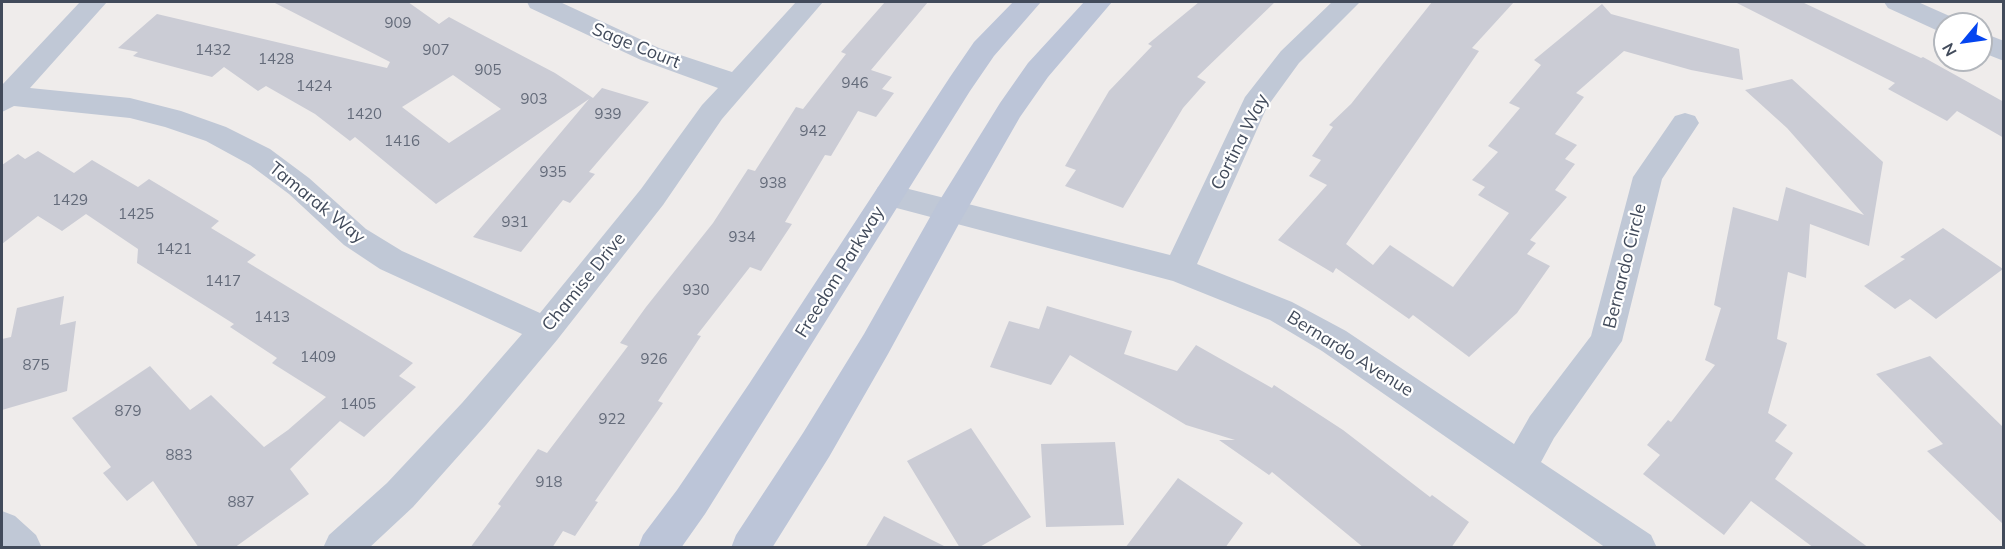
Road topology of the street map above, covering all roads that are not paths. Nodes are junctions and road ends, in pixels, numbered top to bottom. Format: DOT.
graph roads {
  1 [pos="94,2"];
  2 [pos="539,2"];
  3 [pos="810,2"];
  4 [pos="1028,2"];
  5 [pos="1099,2"];
  6 [pos="1347,2"];
  7 [pos="1897,2"];
  8 [pos="1933,18"];
  9 [pos="736,84"];
  10 [pos="5,99"];
  11 [pos="1684,123"];
  12 [pos="889,195"];
  13 [pos="949,212"];
  14 [pos="1179,270"];
  15 [pos="545,330"];
  16 [pos="1520,466"];
  17 [pos="2,528"];
  18 [pos="23,548"];
  19 [pos="342,548"];
  20 [pos="657,548"];
  21 [pos="750,548"];
  22 [pos="1638,548"];
  1 -- 10 [label="street"];
  2 -- 9 [label="street, Sage Court"];
  3 -- 9 [label="street, Chamise Drive"];
  4 -- 12 [label="main road, Freedom Parkway"];
  5 -- 13 [label="main road"];
  6 -- 14 [label="street, Cortina Way"];
  7 -- 8 [label="street"];
  9 -- 15 [label="street, Chamise Drive"];
  10 -- 15 [label="street, Tamarak Way"];
  11 -- 16 [label="street, Bernardo Circle"];
  12 -- 13 [label="street, Bernardo Avenue"];
  12 -- 20 [label="main road, Freedom Parkway"];
  13 -- 14 [label="street, Bernardo Avenue"];
  13 -- 21 [label="main road"];
  14 -- 16 [label="street, Bernardo Avenue"];
  15 -- 19 [label="street, Chamise Drive"];
  16 -- 22 [label="street, Bernardo Avenue"];
  17 -- 18 [label="street"];
}
